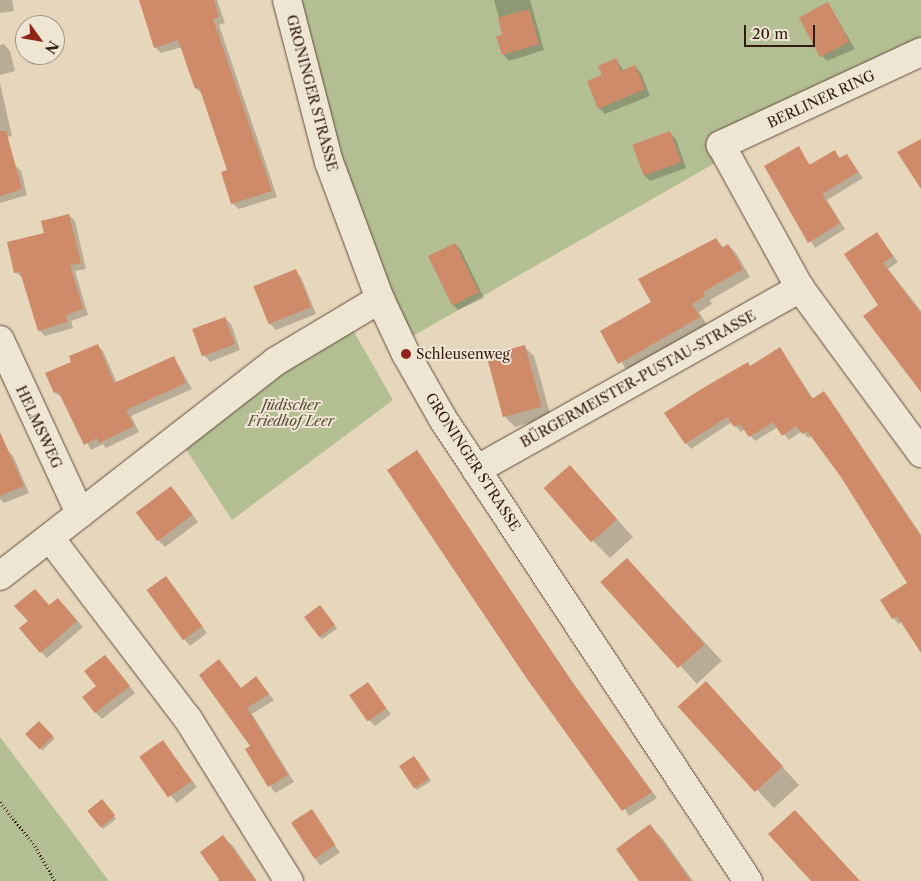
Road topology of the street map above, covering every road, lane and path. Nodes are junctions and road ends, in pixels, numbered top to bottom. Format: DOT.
graph roads {
  1 [pos="287,0"];
  2 [pos="921,52"];
  3 [pos="800,288"];
  4 [pos="380,299"];
  5 [pos="0,340"];
  6 [pos="921,452"];
  7 [pos="476,470"];
  8 [pos="80,513"];
  9 [pos="50,538"];
  10 [pos="0,576"];
  11 [pos="0,802"];
  12 [pos="55,881"];
  13 [pos="289,881"];
  14 [pos="748,881"];
  1 -- 4 [label="street, GRONINGER STRASSE"];
  2 -- 3 [label="street, BERLINER RING"];
  3 -- 6 [label="street"];
  3 -- 7 [label="street, BÜRGERMEISTER-PUSTAU-STRASSE"];
  4 -- 7 [label="street, GRONINGER STRASSE"];
  4 -- 8 [label="street"];
  5 -- 8 [label="street, HELMSWEG"];
  7 -- 14 [label="street, GRONINGER STRASSE"];
  8 -- 9 [label="street"];
  9 -- 10 [label="street"];
  9 -- 13 [label="street"];
  11 -- 12 [label="path"];
}
